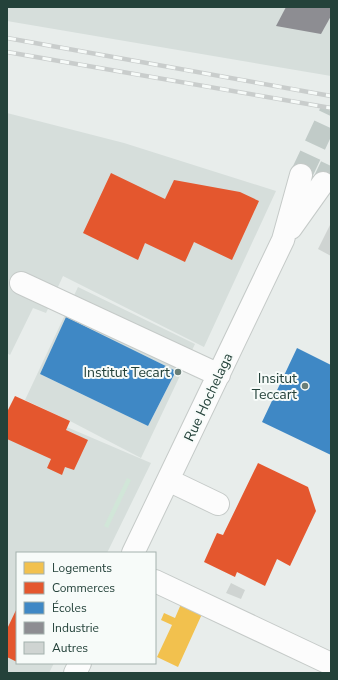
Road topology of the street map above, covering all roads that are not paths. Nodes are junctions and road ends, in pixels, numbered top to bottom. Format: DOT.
graph roads {
  1 [pos="301,175"];
  2 [pos="323,183"];
  3 [pos="283,240"];
  4 [pos="22,283"];
  5 [pos="219,375"];
  6 [pos="168,480"];
  7 [pos="218,504"];
  8 [pos="133,552"];
  9 [pos="156,581"];
  10 [pos="80,664"];
  11 [pos="331,664"];
  12 [pos="75,673"];
  1 -- 3 [label="street, Rue Hochelaga"];
  2 -- 3 [label="street, Rue Hochelaga"];
  3 -- 5 [label="street, Rue Hochelaga"];
  4 -- 5 [label="street"];
  5 -- 6 [label="street, Rue Hochelaga"];
  6 -- 7 [label="street"];
  6 -- 8 [label="street, Rue Hochelaga"];
  9 -- 11 [label="street"];
  10 -- 12 [label="street"];
}
